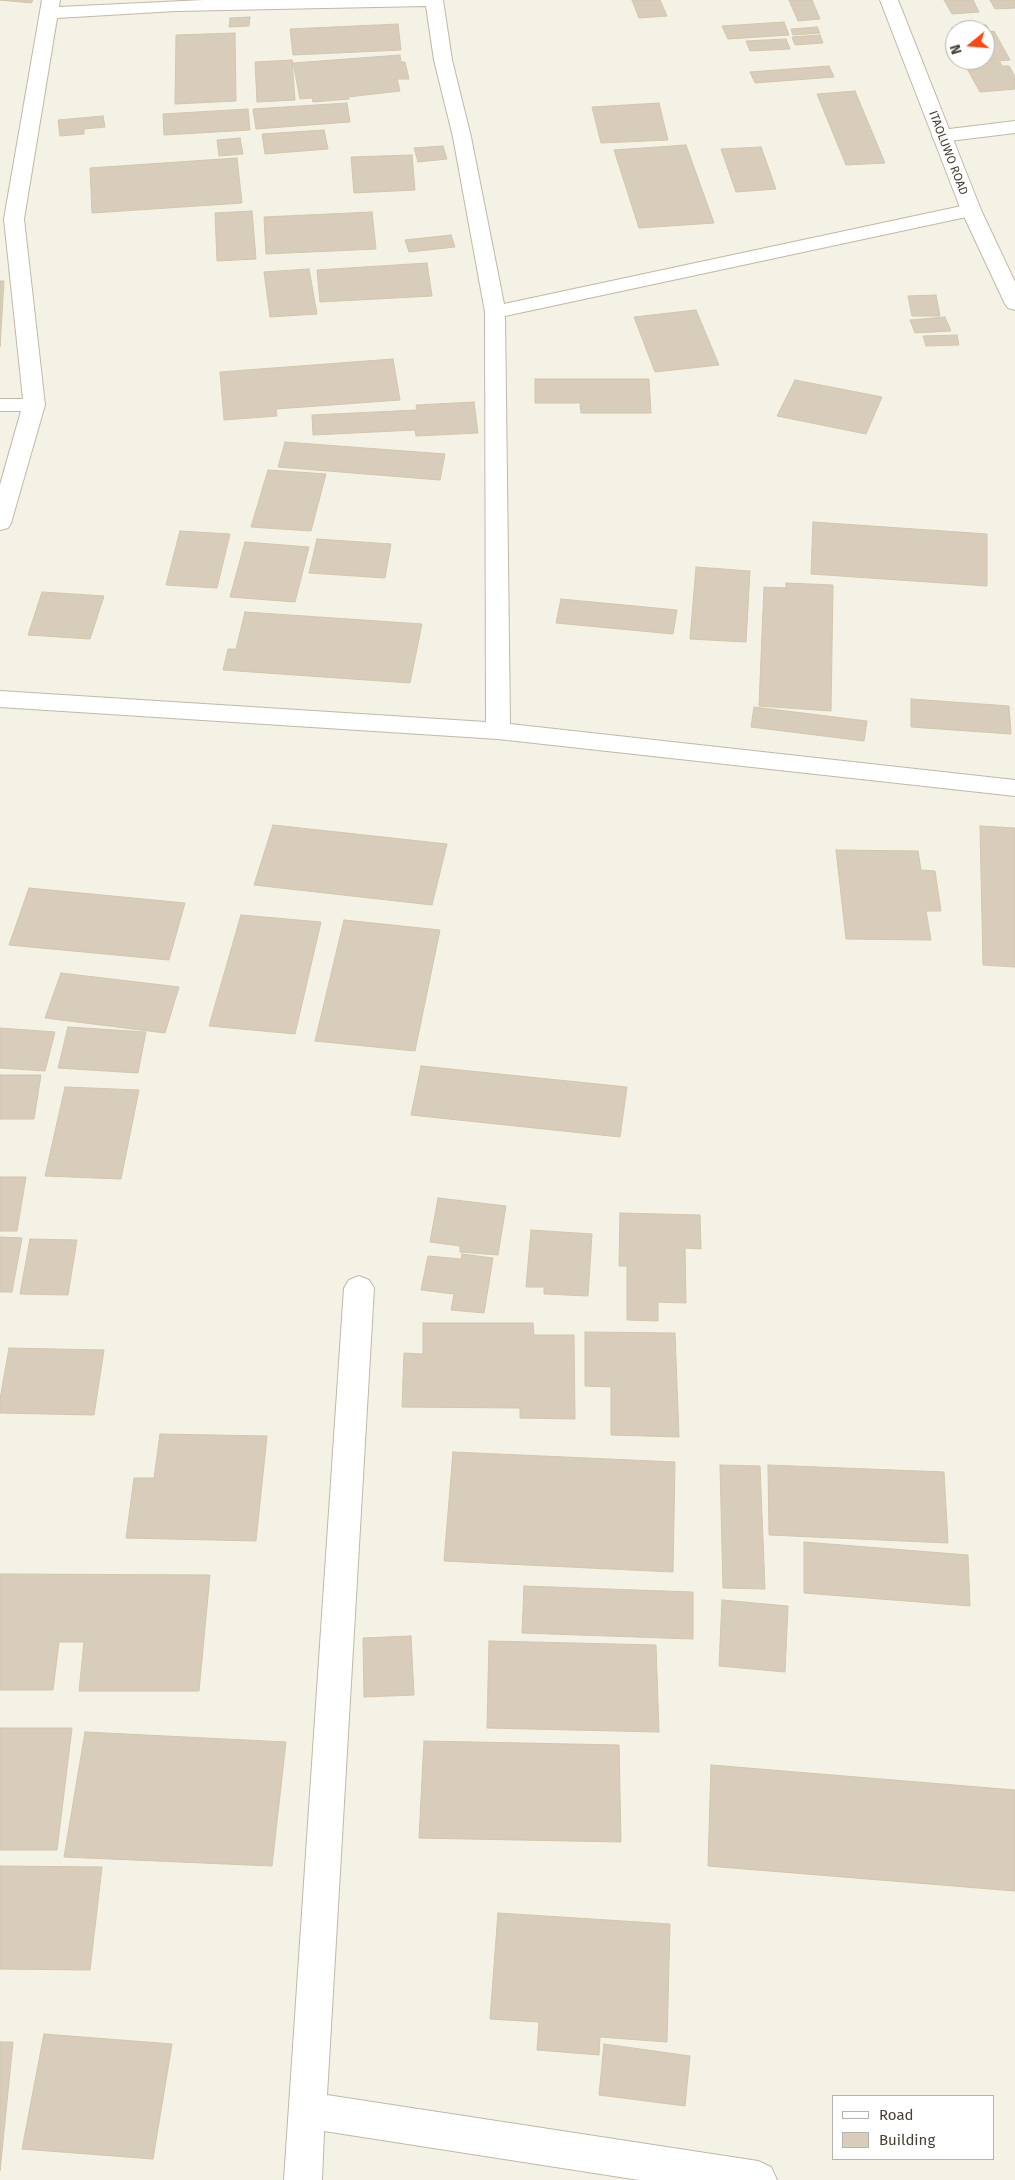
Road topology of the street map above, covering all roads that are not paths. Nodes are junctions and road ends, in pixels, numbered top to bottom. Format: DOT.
graph roads {
  1 [pos="434,0"];
  2 [pos="889,0"];
  3 [pos="51,6"];
  4 [pos="1015,127"];
  5 [pos="941,136"];
  6 [pos="971,210"];
  7 [pos="1015,304"];
  8 [pos="495,312"];
  9 [pos="0,405"];
  10 [pos="34,405"];
  11 [pos="0,523"];
  12 [pos="0,699"];
  13 [pos="498,731"];
  14 [pos="1015,788"];
  15 [pos="359,1288"];
  16 [pos="308,2110"];
  17 [pos="303,2180"];
  18 [pos="758,2180"];
  1 -- 3 [label="street"];
  1 -- 8 [label="street"];
  2 -- 5 [label="street, ITAOLUWO ROAD"];
  3 -- 10 [label="street"];
  4 -- 5 [label="street"];
  5 -- 6 [label="street, ITAOLUWO ROAD"];
  6 -- 7 [label="street, ITAOLUWO ROAD"];
  6 -- 8 [label="street"];
  8 -- 13 [label="street"];
  9 -- 10 [label="street"];
  10 -- 11 [label="street"];
  12 -- 13 [label="street"];
  13 -- 14 [label="street"];
  15 -- 16 [label="street"];
  16 -- 17 [label="street"];
  16 -- 18 [label="street"];
}
